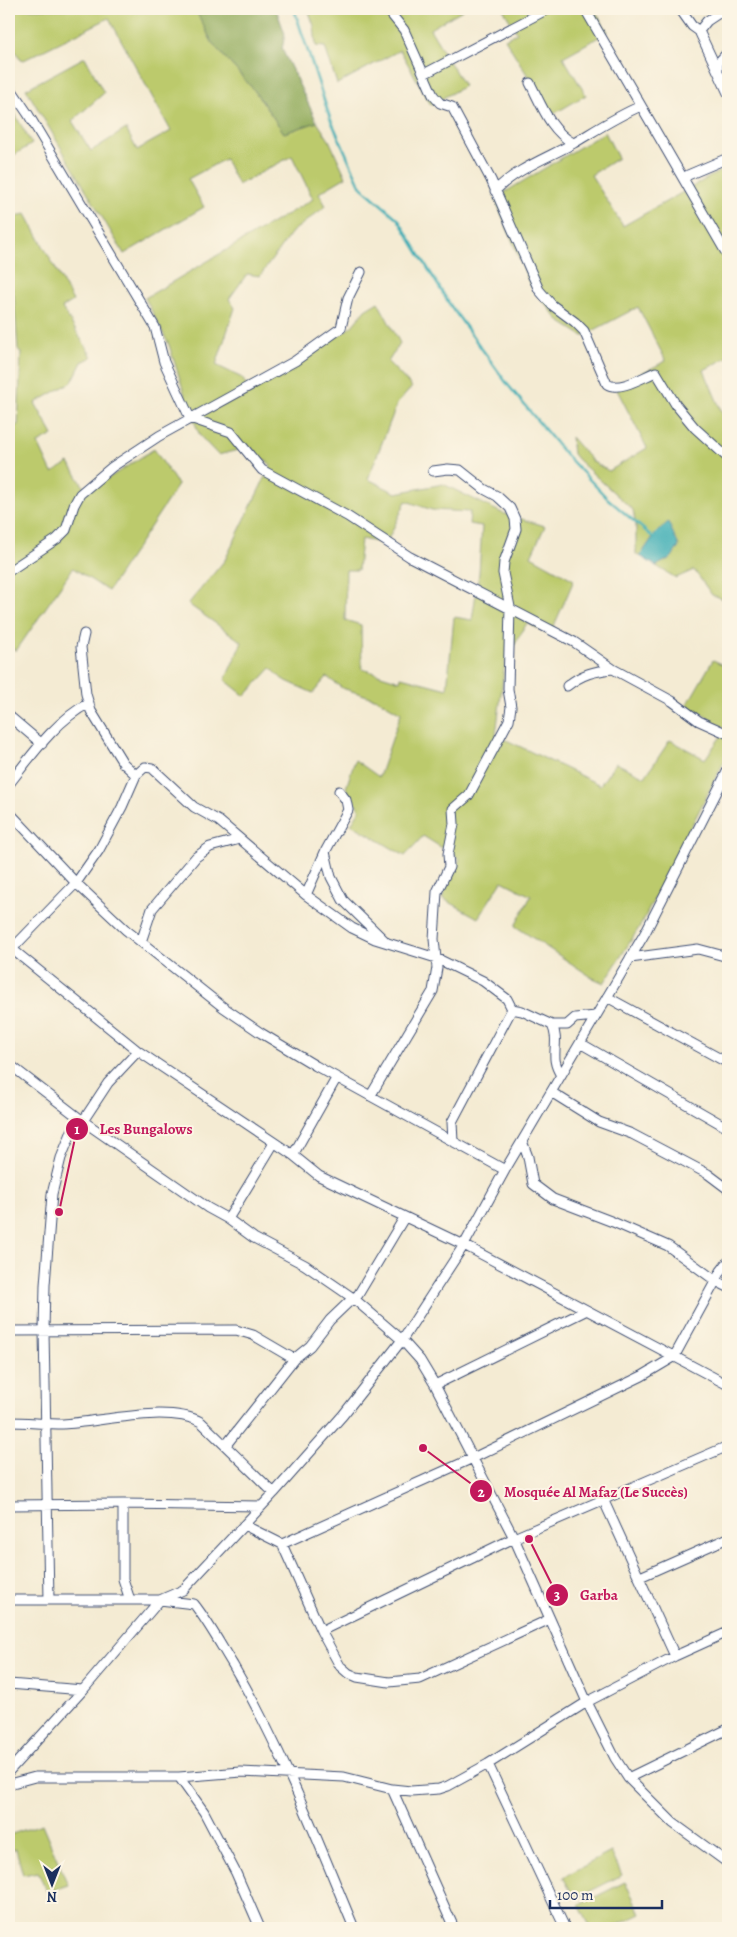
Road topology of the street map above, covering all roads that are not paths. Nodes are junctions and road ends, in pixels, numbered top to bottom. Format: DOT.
graph roads {
  1 [pos="387,9"];
  2 [pos="548,9"];
  3 [pos="585,9"];
  4 [pos="680,9"];
  5 [pos="725,9"];
  6 [pos="699,31"];
  7 [pos="728,52"];
  8 [pos="424,74"];
  9 [pos="718,74"];
  10 [pos="530,83"];
  11 [pos="9,86"];
  12 [pos="728,93"];
  13 [pos="641,106"];
  14 [pos="574,143"];
  15 [pos="728,158"];
  16 [pos="684,179"];
  17 [pos="495,191"];
  18 [pos="728,256"];
  19 [pos="361,272"];
  20 [pos="190,418"];
  21 [pos="728,458"];
  22 [pos="433,470"];
  23 [pos="9,571"];
  24 [pos="510,607"];
  25 [pos="84,634"];
  26 [pos="613,669"];
  27 [pos="567,686"];
  28 [pos="89,704"];
  29 [pos="9,716"];
  30 [pos="728,734"];
  31 [pos="42,744"];
  32 [pos="728,770"];
  33 [pos="136,775"];
  34 [pos="9,784"];
  35 [pos="339,791"];
  36 [pos="9,812"];
  37 [pos="240,839"];
  38 [pos="325,852"];
  39 [pos="76,883"];
  40 [pos="306,896"];
  41 [pos="9,938"];
  42 [pos="142,942"];
  43 [pos="387,943"];
  44 [pos="10,951"];
  45 [pos="728,957"];
  46 [pos="436,958"];
  47 [pos="630,958"];
  48 [pos="607,997"];
  49 [pos="512,1008"];
  50 [pos="596,1016"];
  51 [pos="552,1025"];
  52 [pos="580,1043"];
  53 [pos="138,1051"];
  54 [pos="728,1063"];
  55 [pos="9,1064"];
  56 [pos="561,1075"];
  57 [pos="337,1077"];
  58 [pos="551,1092"];
  59 [pos="371,1095"];
  60 [pos="83,1121"];
  61 [pos="728,1128"];
  62 [pos="522,1141"];
  63 [pos="274,1142"];
  64 [pos="454,1142"];
  65 [pos="293,1156"];
  66 [pos="505,1170"];
  67 [pos="728,1189"];
  68 [pos="404,1218"];
  69 [pos="228,1219"];
  70 [pos="464,1245"];
  71 [pos="728,1262"];
  72 [pos="716,1280"];
  73 [pos="728,1287"];
  74 [pos="353,1298"];
  75 [pos="585,1311"];
  76 [pos="9,1331"];
  77 [pos="44,1331"];
  78 [pos="402,1340"];
  79 [pos="674,1357"];
  80 [pos="294,1359"];
  81 [pos="435,1385"];
  82 [pos="728,1385"];
  83 [pos="9,1422"];
  84 [pos="46,1423"];
  85 [pos="226,1445"];
  86 [pos="728,1446"];
  87 [pos="474,1458"];
  88 [pos="274,1494"];
  89 [pos="603,1499"];
  90 [pos="48,1504"];
  91 [pos="123,1504"];
  92 [pos="9,1505"];
  93 [pos="261,1506"];
  94 [pos="244,1525"];
  95 [pos="514,1538"];
  96 [pos="728,1538"];
  97 [pos="282,1544"];
  98 [pos="640,1578"];
  99 [pos="9,1600"];
  100 [pos="49,1600"];
  101 [pos="130,1600"];
  102 [pos="160,1600"];
  103 [pos="550,1620"];
  104 [pos="321,1631"];
  105 [pos="728,1632"];
  106 [pos="675,1656"];
  107 [pos="9,1684"];
  108 [pos="83,1690"];
  109 [pos="587,1702"];
  110 [pos="728,1729"];
  111 [pos="488,1764"];
  112 [pos="9,1771"];
  113 [pos="290,1774"];
  114 [pos="179,1776"];
  115 [pos="628,1778"];
  116 [pos="9,1784"];
  117 [pos="392,1789"];
  118 [pos="726,1858"];
  119 [pos="260,1928"];
  120 [pos="354,1928"];
  121 [pos="454,1928"];
  122 [pos="565,1928"];
  1 -- 8 [label="street"];
  2 -- 8 [label="street"];
  3 -- 13 [label="street"];
  4 -- 6 [label="street"];
  5 -- 6 [label="street"];
  6 -- 9 [label="street"];
  7 -- 9 [label="street"];
  8 -- 17 [label="street"];
  9 -- 12 [label="street"];
  10 -- 14 [label="street"];
  11 -- 20 [label="street"];
  13 -- 14 [label="street"];
  13 -- 16 [label="street"];
  14 -- 17 [label="street"];
  15 -- 16 [label="street"];
  16 -- 18 [label="street"];
  17 -- 21 [label="street"];
  19 -- 20 [label="street"];
  20 -- 23 [label="street"];
  20 -- 24 [label="street"];
  22 -- 24 [label="street"];
  24 -- 26 [label="street"];
  24 -- 46 [label="street"];
  25 -- 28 [label="street"];
  26 -- 27 [label="street"];
  26 -- 30 [label="street"];
  28 -- 31 [label="street"];
  28 -- 33 [label="street"];
  29 -- 31 [label="street"];
  31 -- 34 [label="street"];
  32 -- 47 [label="street"];
  33 -- 37 [label="street"];
  33 -- 39 [label="street"];
  35 -- 38 [label="street"];
  36 -- 39 [label="street"];
  37 -- 40 [label="street"];
  37 -- 42 [label="street"];
  38 -- 40 [label="street"];
  38 -- 43 [label="street"];
  39 -- 42 [label="street"];
  39 -- 44 [label="street"];
  40 -- 43 [label="street"];
  41 -- 44 [label="street"];
  42 -- 57 [label="street"];
  43 -- 46 [label="street"];
  44 -- 53 [label="street"];
  45 -- 47 [label="street"];
  46 -- 49 [label="street"];
  46 -- 59 [label="street"];
  47 -- 48 [label="street"];
  48 -- 50 [label="street"];
  48 -- 54 [label="street"];
  49 -- 51 [label="street"];
  49 -- 64 [label="street"];
  50 -- 51 [label="street"];
  50 -- 52 [label="street"];
  51 -- 56 [label="street"];
  52 -- 56 [label="street"];
  52 -- 61 [label="street"];
  53 -- 60 [label="street"];
  53 -- 63 [label="street"];
  55 -- 60 [label="street"];
  56 -- 58 [label="street"];
  57 -- 59 [label="street"];
  57 -- 65 [label="street"];
  58 -- 62 [label="street"];
  58 -- 67 [label="street"];
  59 -- 64 [label="street"];
  60 -- 69 [label="street"];
  60 -- 77 [label="street"];
  62 -- 66 [label="street"];
  62 -- 72 [label="street"];
  63 -- 65 [label="street"];
  63 -- 69 [label="street"];
  64 -- 66 [label="street"];
  65 -- 68 [label="street"];
  66 -- 70 [label="street"];
  68 -- 70 [label="street"];
  68 -- 74 [label="street"];
  69 -- 74 [label="street"];
  70 -- 75 [label="street"];
  70 -- 78 [label="street"];
  71 -- 72 [label="street"];
  72 -- 73 [label="street"];
  72 -- 79 [label="street"];
  74 -- 78 [label="street"];
  74 -- 80 [label="street"];
  75 -- 79 [label="street"];
  75 -- 81 [label="street"];
  76 -- 77 [label="street"];
  77 -- 80 [label="street"];
  77 -- 84 [label="street"];
  78 -- 81 [label="street"];
  78 -- 88 [label="street"];
  79 -- 82 [label="street"];
  79 -- 87 [label="street"];
  80 -- 85 [label="street"];
  81 -- 87 [label="street"];
  83 -- 84 [label="street"];
  84 -- 85 [label="street"];
  84 -- 90 [label="street"];
  85 -- 88 [label="street"];
  86 -- 89 [label="street"];
  87 -- 95 [label="street"];
  87 -- 97 [label="street"];
  88 -- 93 [label="street"];
  89 -- 95 [label="street"];
  89 -- 98 [label="street"];
  90 -- 91 [label="street"];
  90 -- 92 [label="street"];
  90 -- 100 [label="street"];
  91 -- 93 [label="street"];
  91 -- 101 [label="street"];
  93 -- 94 [label="street"];
  94 -- 97 [label="street"];
  94 -- 102 [label="street"];
  95 -- 103 [label="street"];
  95 -- 104 [label="street"];
  96 -- 98 [label="street"];
  97 -- 104 [label="street"];
  98 -- 106 [label="street"];
  99 -- 100 [label="street"];
  100 -- 101 [label="street"];
  101 -- 102 [label="street"];
  102 -- 108 [label="street"];
  102 -- 113 [label="street"];
  103 -- 104 [label="street"];
  103 -- 109 [label="street"];
  105 -- 106 [label="street"];
  106 -- 109 [label="street"];
  107 -- 108 [label="street"];
  108 -- 112 [label="street"];
  109 -- 111 [label="street"];
  109 -- 115 [label="street"];
  110 -- 115 [label="street"];
  111 -- 117 [label="street"];
  111 -- 122 [label="street"];
  113 -- 114 [label="street"];
  113 -- 117 [label="street"];
  113 -- 120 [label="street"];
  114 -- 116 [label="street"];
  114 -- 119 [label="street"];
  115 -- 118 [label="street"];
  117 -- 121 [label="street"];
}
